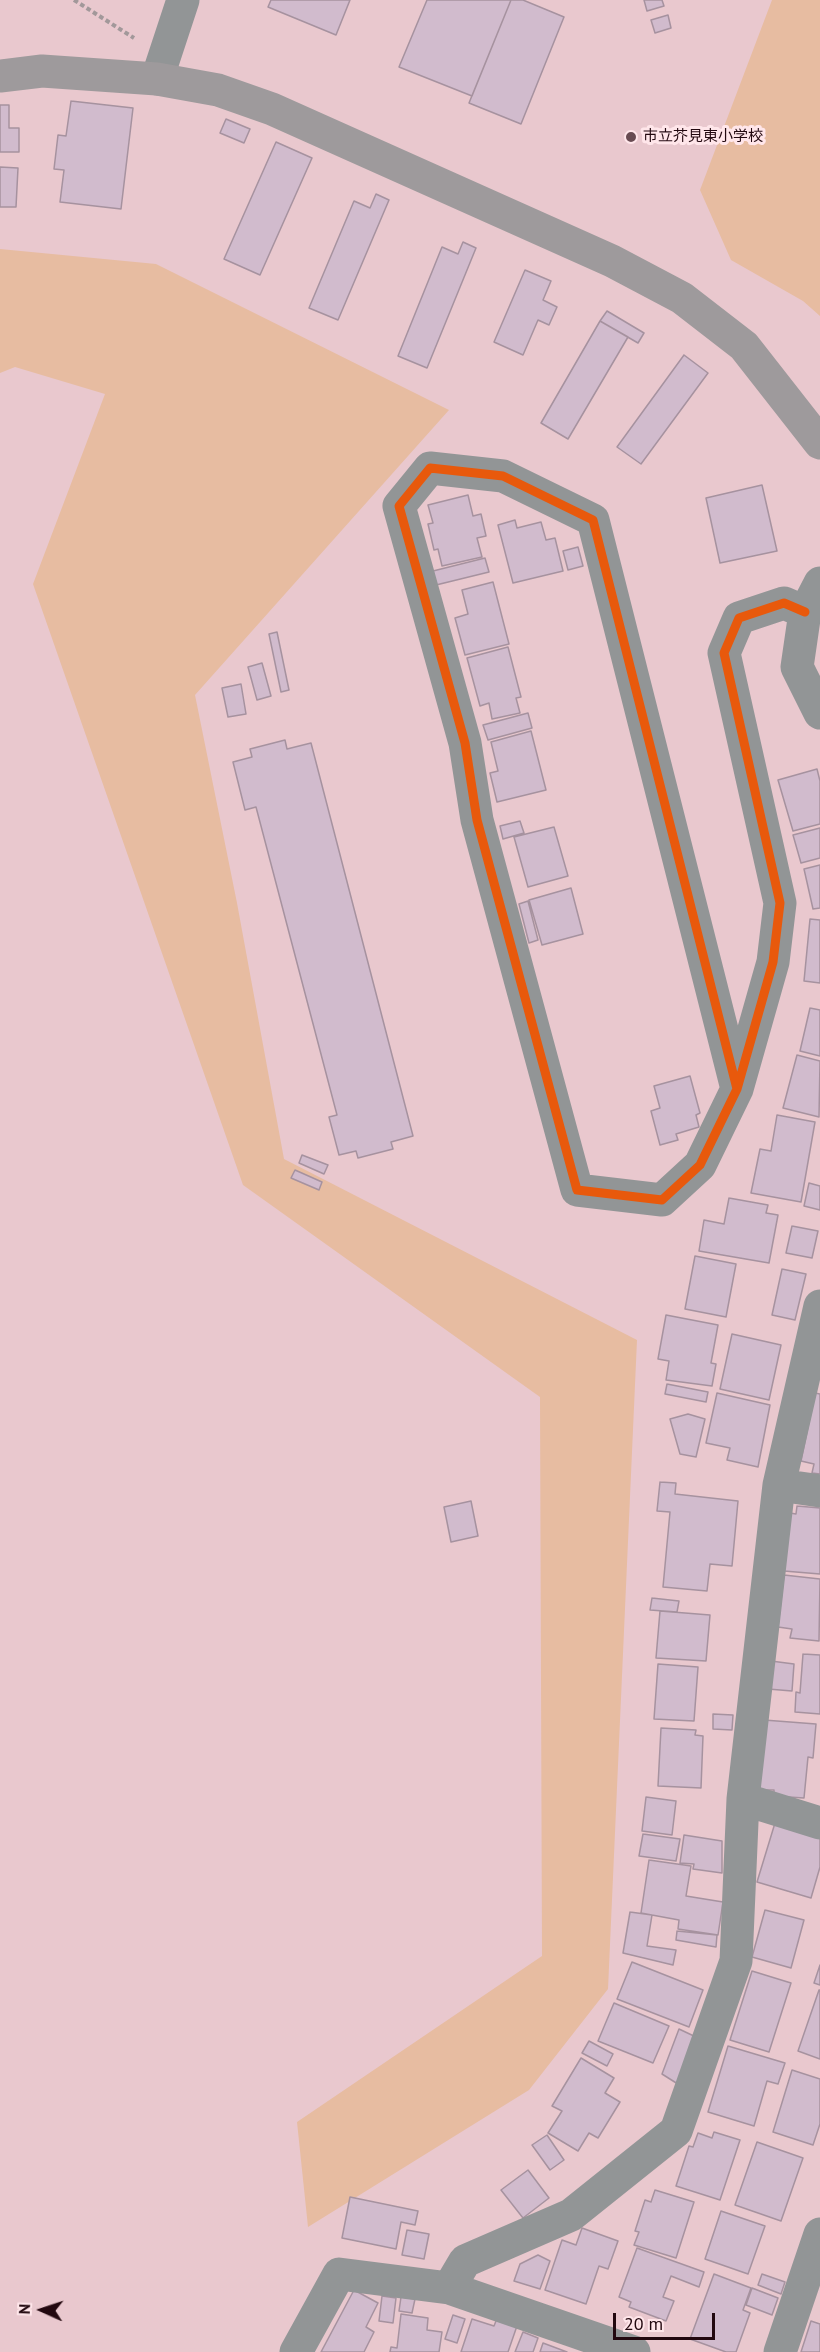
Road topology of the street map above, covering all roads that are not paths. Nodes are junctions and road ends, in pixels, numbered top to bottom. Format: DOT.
graph roads {
  1 [pos="183,0"];
  2 [pos="161,66"];
  3 [pos="0,76"];
  4 [pos="820,444"];
  5 [pos="820,583"];
  6 [pos="805,612"];
  7 [pos="820,713"];
  8 [pos="737,1089"];
  9 [pos="820,1306"];
  10 [pos="779,1485"];
  11 [pos="820,1491"];
  12 [pos="743,1798"];
  13 [pos="820,1823"];
  14 [pos="820,2234"];
  15 [pos="449,2288"];
  16 [pos="296,2352"];
  17 [pos="634,2352"];
  18 [pos="780,2352"];
  1 -- 2 [label="street"];
  2 -- 3 [label="street"];
  2 -- 4 [label="street"];
  5 -- 6 [label="street"];
  6 -- 7 [label="street"];
  6 -- 8 [label="street"];
  8 -- 8 [label="street"];
  9 -- 10 [label="street"];
  10 -- 11 [label="street"];
  10 -- 12 [label="street"];
  12 -- 13 [label="street"];
  12 -- 15 [label="street"];
  14 -- 18 [label="street"];
  15 -- 16 [label="street"];
  15 -- 17 [label="street"];
}
